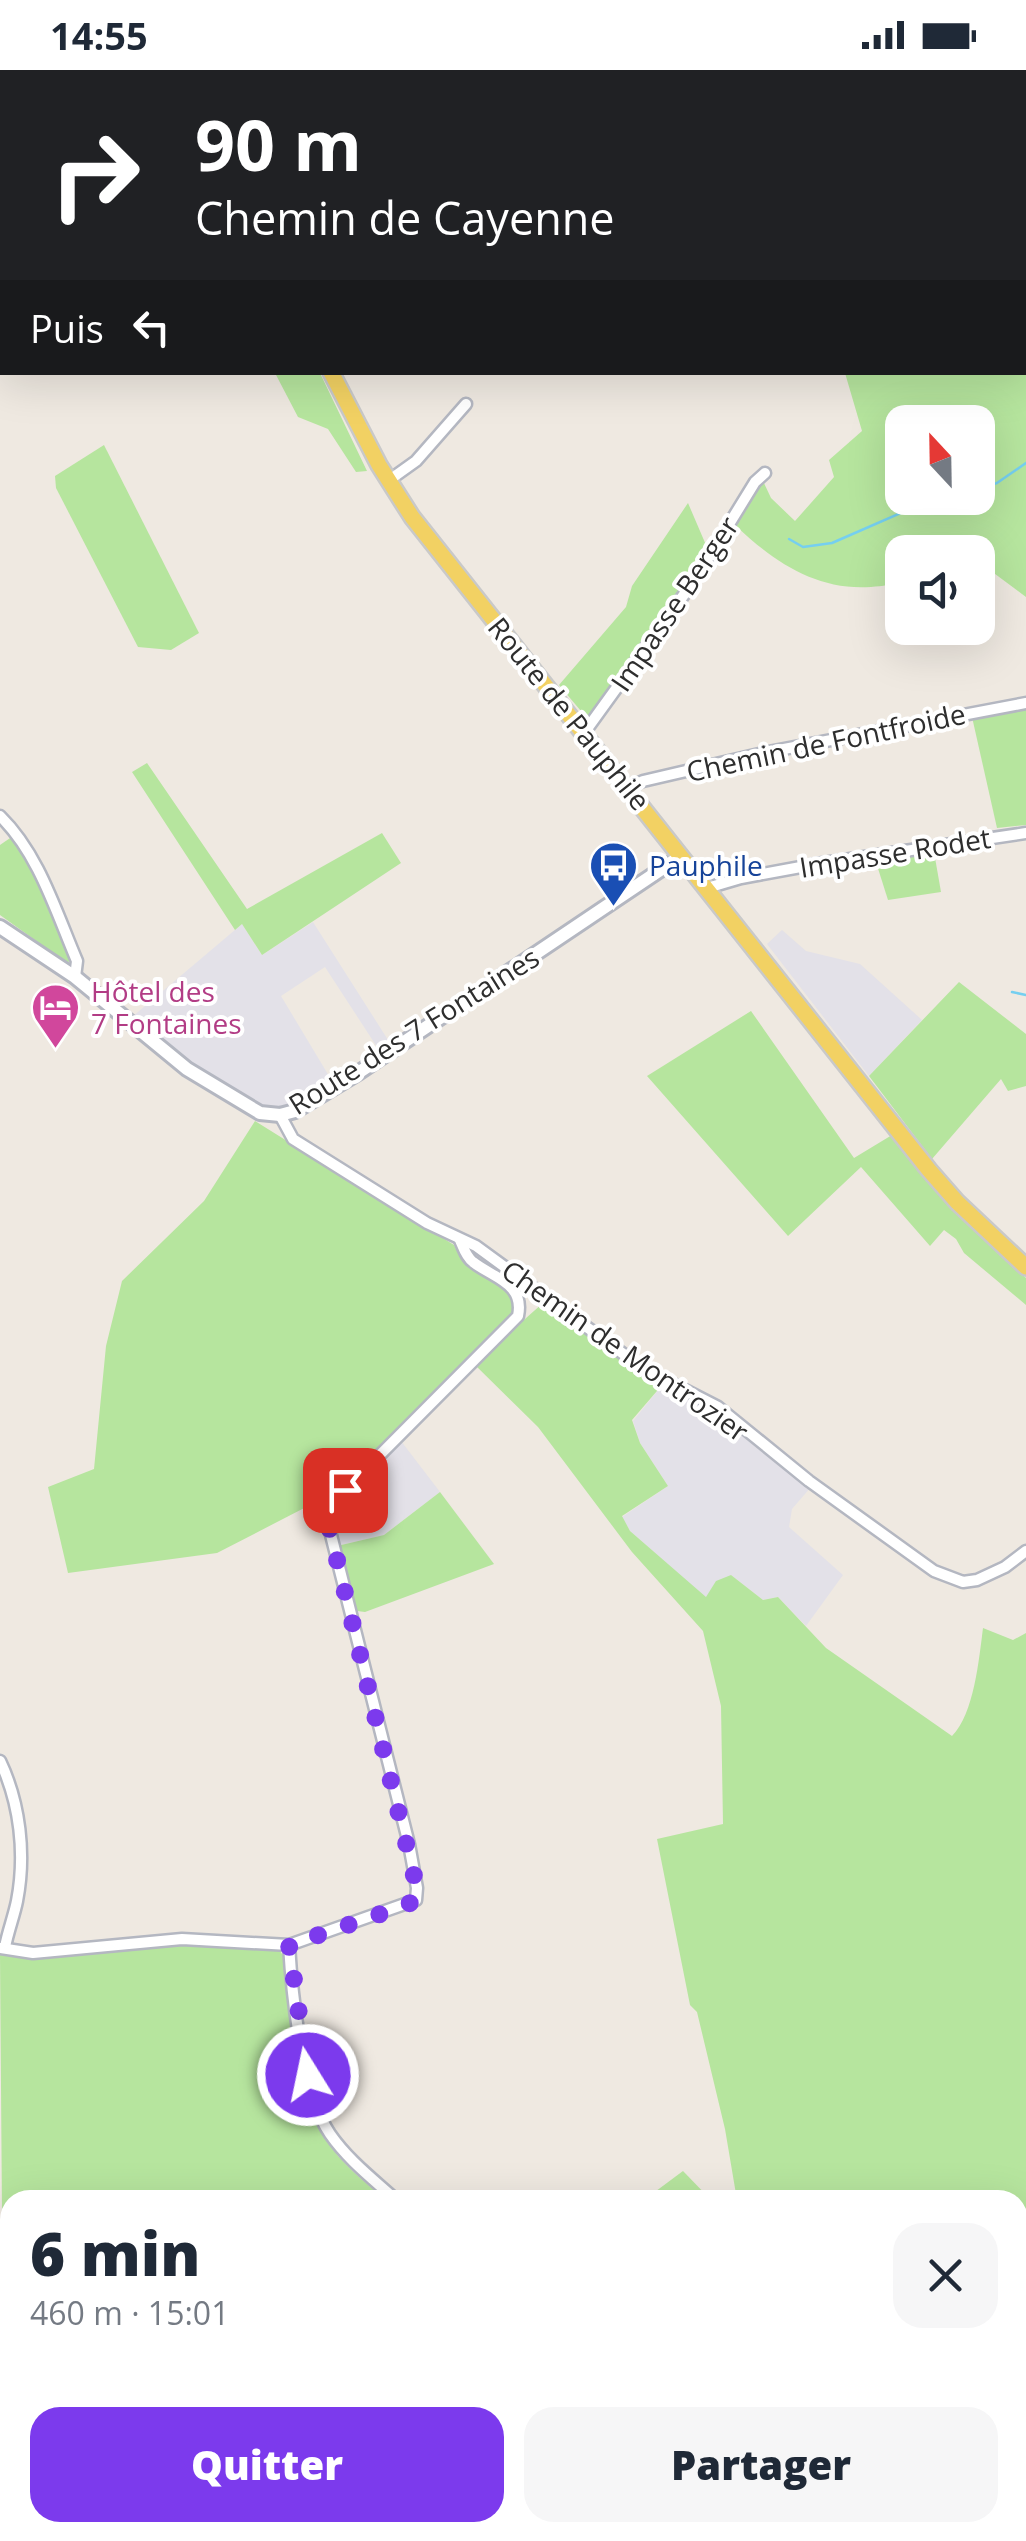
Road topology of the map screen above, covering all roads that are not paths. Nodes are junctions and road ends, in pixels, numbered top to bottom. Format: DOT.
graph roads {
  1 [pos="333,375"];
  2 [pos="466,404"];
  3 [pos="765,474"];
  4 [pos="388,481"];
  5 [pos="1026,702"];
  6 [pos="584,733"];
  7 [pos="627,788"];
  8 [pos="0,816"];
  9 [pos="1026,833"];
  10 [pos="681,856"];
  11 [pos="706,888"];
  12 [pos="0,926"];
  13 [pos="74,978"];
  14 [pos="280,1116"];
  15 [pos="460,1240"];
  16 [pos="1026,1267"];
  17 [pos="1026,1551"];
  18 [pos="0,1761"];
  19 [pos="289,1945"];
  20 [pos="2,1947"];
  21 [pos="385,2190"];
  1 -- 4 [label="main road, Route de Pauphile"];
  2 -- 4 [label="street"];
  3 -- 6 [label="street, Impasse Berger"];
  4 -- 6 [label="main road, Route de Pauphile"];
  5 -- 7 [label="street, Chemin de Fontfroide"];
  6 -- 7 [label="main road, Route de Pauphile"];
  7 -- 10 [label="main road, Route de Pauphile"];
  8 -- 13 [label="street"];
  9 -- 11 [label="street, Impasse Rodet"];
  10 -- 11 [label="main road, Route de Pauphile"];
  10 -- 14 [label="street, Route des 7 Fontaines"];
  11 -- 16 [label="main road, Route de Pauphile"];
  12 -- 13 [label="street, Route des 7 Fontaines"];
  13 -- 14 [label="street, Route des 7 Fontaines"];
  14 -- 15 [label="street, Chemin de Montrozier"];
  15 -- 17 [label="street, Chemin de Montrozier"];
  15 -- 19 [label="street"];
  18 -- 20 [label="street"];
  19 -- 20 [label="street"];
  19 -- 21 [label="street"];
}
